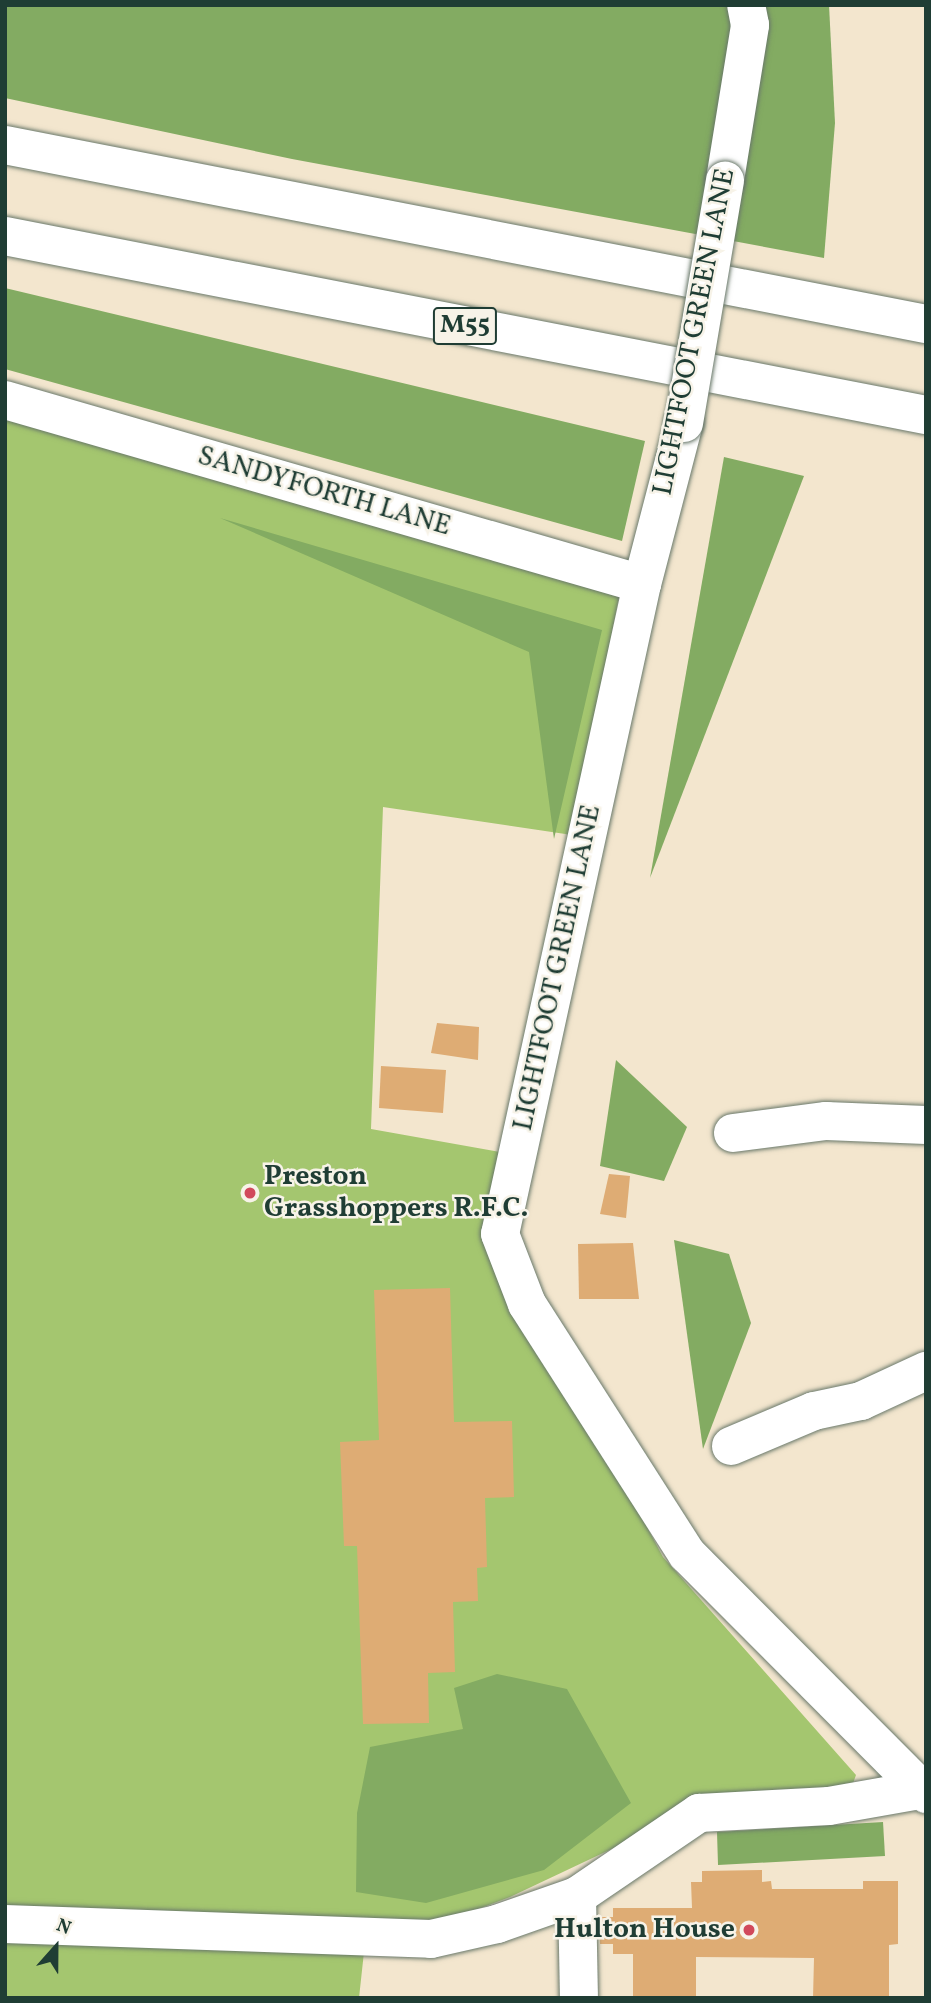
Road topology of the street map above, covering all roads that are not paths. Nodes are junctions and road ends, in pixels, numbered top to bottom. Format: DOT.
graph roads {
  1 [pos="746,5"];
  2 [pos="5,145"];
  3 [pos="5,236"];
  4 [pos="926,324"];
  5 [pos="5,400"];
  6 [pos="926,415"];
  7 [pos="642,584"];
  8 [pos="926,1125"];
  9 [pos="733,1133"];
  10 [pos="926,1371"];
  11 [pos="731,1446"];
  12 [pos="923,1792"];
  13 [pos="577,1896"];
  14 [pos="5,1924"];
  15 [pos="579,1998"];
  1 -- 7 [label="main road, LIGHTFOOT GREEN LANE, bridge"];
  2 -- 4 [label="main road"];
  3 -- 6 [label="main road, M55"];
  5 -- 7 [label="main road, SANDYFORTH LANE"];
  7 -- 12 [label="main road, LIGHTFOOT GREEN LANE"];
  8 -- 9 [label="main road"];
  10 -- 11 [label="main road"];
  12 -- 13 [label="main road"];
  13 -- 14 [label="main road"];
  13 -- 15 [label="main road"];
}
